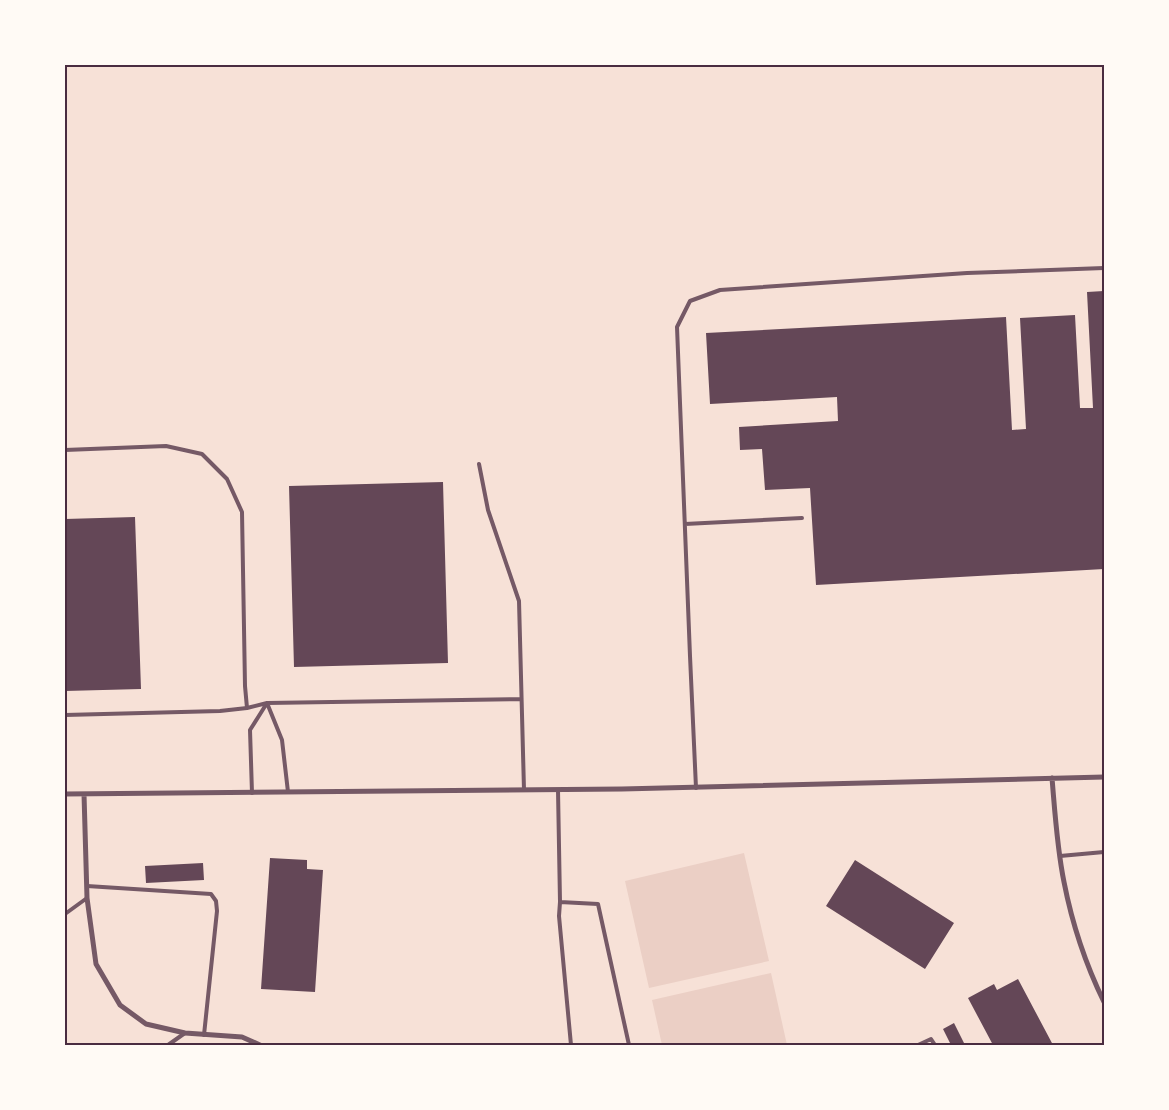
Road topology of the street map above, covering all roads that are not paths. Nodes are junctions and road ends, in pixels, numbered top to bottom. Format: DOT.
graph roads {
  1 [pos="1104,268"];
  2 [pos="65,450"];
  3 [pos="479,464"];
  4 [pos="802,518"];
  5 [pos="685,524"];
  6 [pos="521,699"];
  7 [pos="267,704"];
  8 [pos="247,708"];
  9 [pos="65,715"];
  10 [pos="1052,778"];
  11 [pos="1104,778"];
  12 [pos="696,788"];
  13 [pos="524,790"];
  14 [pos="558,790"];
  15 [pos="252,792"];
  16 [pos="288,792"];
  17 [pos="65,794"];
  18 [pos="84,794"];
  19 [pos="1104,852"];
  20 [pos="1060,856"];
  21 [pos="87,886"];
  22 [pos="87,898"];
  23 [pos="560,902"];
  24 [pos="65,914"];
  25 [pos="1104,1002"];
  26 [pos="184,1033"];
  27 [pos="204,1034"];
  28 [pos="168,1045"];
  29 [pos="260,1045"];
  30 [pos="571,1045"];
  31 [pos="628,1045"];
  32 [pos="918,1045"];
  33 [pos="935,1045"];
  1 -- 5 [label="lane"];
  2 -- 8 [label="lane"];
  3 -- 6 [label="lane"];
  4 -- 5 [label="lane"];
  5 -- 12 [label="lane"];
  6 -- 7 [label="lane"];
  6 -- 13 [label="lane"];
  7 -- 8 [label="lane"];
  7 -- 15 [label="lane"];
  7 -- 16 [label="lane"];
  8 -- 9 [label="lane"];
  10 -- 11 [label="street"];
  10 -- 12 [label="street"];
  10 -- 20 [label="street"];
  12 -- 14 [label="street"];
  13 -- 14 [label="street"];
  13 -- 16 [label="street"];
  14 -- 23 [label="lane"];
  15 -- 16 [label="street"];
  15 -- 18 [label="street"];
  17 -- 18 [label="street"];
  18 -- 21 [label="street"];
  19 -- 20 [label="lane"];
  20 -- 25 [label="street"];
  21 -- 22 [label="street"];
  21 -- 27 [label="lane"];
  22 -- 24 [label="lane"];
  22 -- 26 [label="street"];
  23 -- 30 [label="lane"];
  23 -- 31 [label="lane"];
  26 -- 27 [label="street"];
  26 -- 28 [label="lane"];
  27 -- 29 [label="street"];
  32 -- 33 [label="lane"];
}
